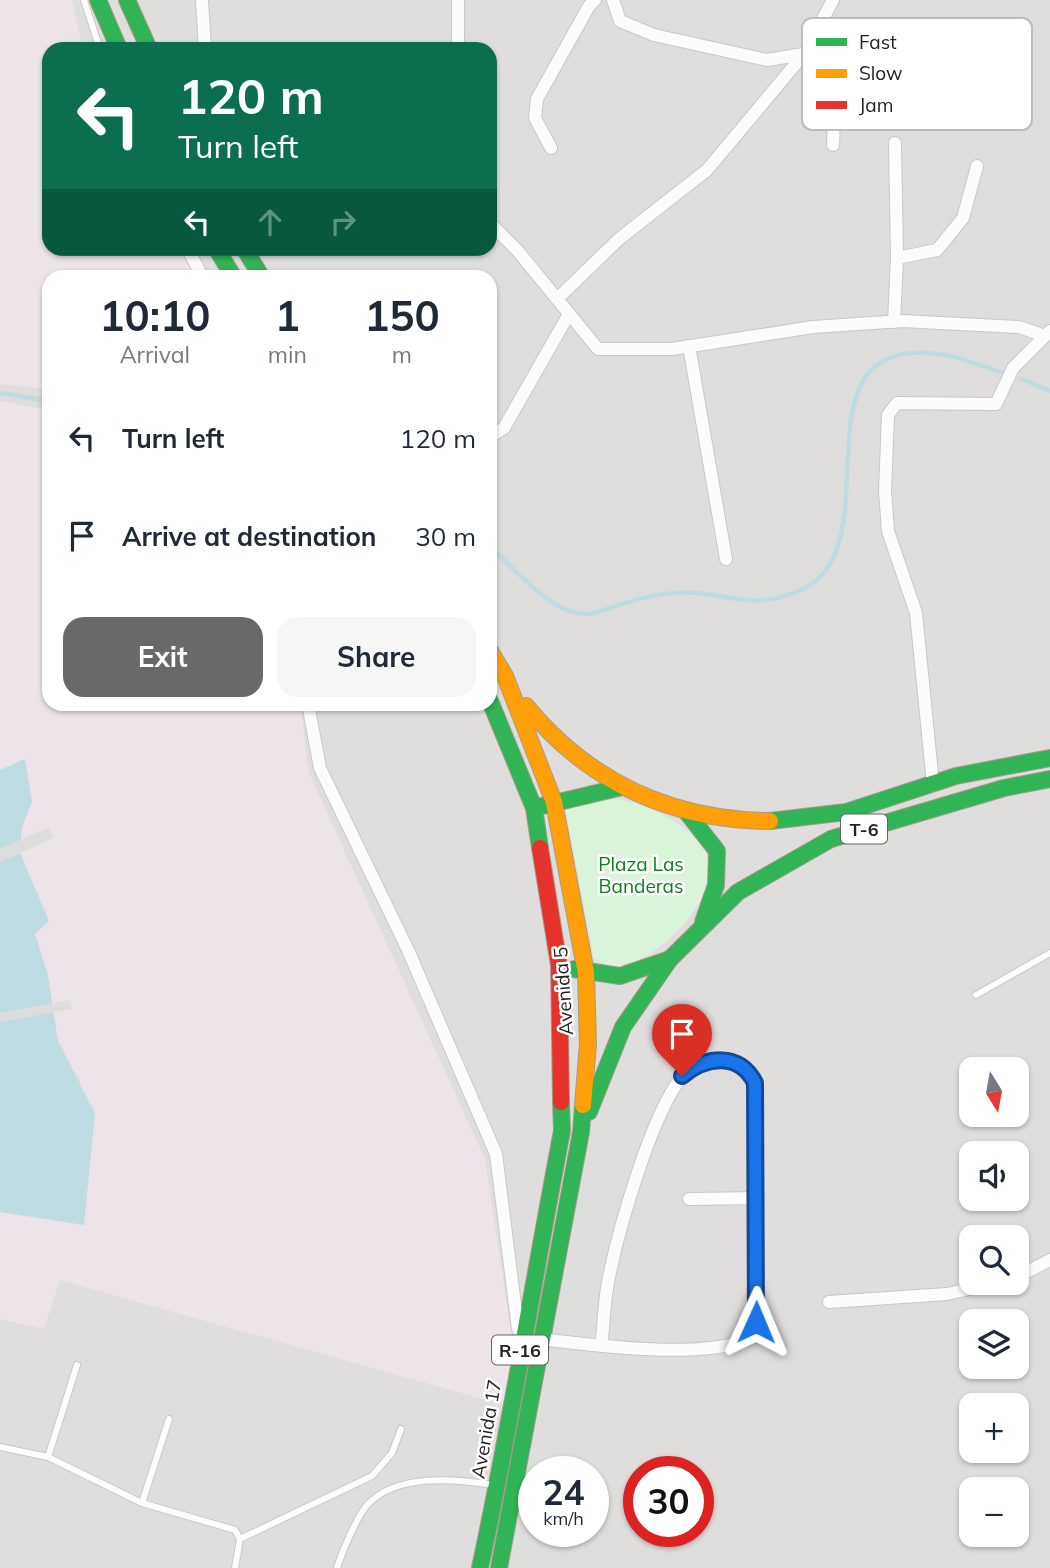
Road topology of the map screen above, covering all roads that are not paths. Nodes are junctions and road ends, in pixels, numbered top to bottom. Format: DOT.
graph roads {
  1 [pos="83,0"];
  2 [pos="98,0"];
  3 [pos="128,0"];
  4 [pos="202,0"];
  5 [pos="458,0"];
  6 [pos="595,0"];
  7 [pos="613,0"];
  8 [pos="833,0"];
  9 [pos="823,18"];
  10 [pos="98,42"];
  11 [pos="116,42"];
  12 [pos="146,42"];
  13 [pos="205,42"];
  14 [pos="458,42"];
  15 [pos="802,54"];
  16 [pos="802,56"];
  17 [pos="835,130"];
  18 [pos="895,143"];
  19 [pos="834,145"];
  20 [pos="551,148"];
  21 [pos="976,166"];
  22 [pos="497,231"];
  23 [pos="897,258"];
  24 [pos="557,299"];
  25 [pos="569,314"];
  26 [pos="894,322"];
  27 [pos="1048,333"];
  28 [pos="689,346"];
  29 [pos="497,433"];
  30 [pos="726,559"];
  31 [pos="497,663"];
  32 [pos="505,676"];
  33 [pos="309,711"];
  34 [pos="494,711"];
  35 [pos="1050,758"];
  36 [pos="1050,779"];
  37 [pos="933,784"];
  38 [pos="622,787"];
  39 [pos="554,802"];
  40 [pos="534,808"];
  41 [pos="685,810"];
  42 [pos="701,928"];
  43 [pos="1050,953"];
  44 [pos="670,959"];
  45 [pos="559,965"];
  46 [pos="586,972"];
  47 [pos="976,995"];
  48 [pos="562,1132"];
  49 [pos="581,1132"];
  50 [pos="758,1198"];
  51 [pos="689,1199"];
  52 [pos="1050,1260"];
  53 [pos="1029,1271"];
  54 [pos="959,1291"];
  55 [pos="829,1302"];
  56 [pos="522,1337"];
  57 [pos="542,1339"];
  58 [pos="601,1346"];
  59 [pos="77,1365"];
  60 [pos="169,1419"];
  61 [pos="401,1429"];
  62 [pos="0,1447"];
  63 [pos="48,1457"];
  64 [pos="506,1488"];
  65 [pos="142,1503"];
  66 [pos="240,1539"];
  67 [pos="235,1568"];
  68 [pos="337,1568"];
  69 [pos="480,1568"];
  70 [pos="499,1568"];
  1 -- 10 [label="lane"];
  2 -- 11 [label="main road"];
  3 -- 12 [label="main road"];
  4 -- 13 [label="street"];
  5 -- 14 [label="street"];
  6 -- 20 [label="street"];
  7 -- 15 [label="street"];
  8 -- 9 [label="street"];
  16 -- 24 [label="street"];
  17 -- 19 [label="street"];
  18 -- 23 [label="street"];
  21 -- 23 [label="street"];
  22 -- 24 [label="street"];
  23 -- 26 [label="street"];
  24 -- 25 [label="street"];
  25 -- 28 [label="street"];
  25 -- 29 [label="street"];
  26 -- 27 [label="street"];
  26 -- 28 [label="street"];
  27 -- 37 [label="street"];
  28 -- 30 [label="street"];
  31 -- 32 [label="main road, Avenida 5 / R-16"];
  32 -- 38 [label="main road"];
  32 -- 39 [label="main road, Avenida 5 / R-16"];
  33 -- 56 [label="street"];
  34 -- 40 [label="main road, Avenida 5 / R-16"];
  35 -- 37 [label="main road, T-6"];
  36 -- 42 [label="main road, T-6"];
  37 -- 41 [label="main road, T-6"];
  38 -- 39 [label="main road"];
  38 -- 41 [label="main road, T-6"];
  39 -- 40 [label="main road"];
  39 -- 46 [label="main road, Avenida 5 / R-16"];
  40 -- 45 [label="main road, Avenida 5 / R-16"];
  41 -- 42 [label="main road"];
  42 -- 44 [label="main road, T-6"];
  43 -- 47 [label="lane"];
  44 -- 46 [label="main road, T-6"];
  44 -- 49 [label="main road"];
  45 -- 46 [label="main road, T-6"];
  45 -- 48 [label="main road, Avenida 5 / R-16"];
  46 -- 49 [label="main road, Avenida 5 / R-16"];
  48 -- 56 [label="main road, Avenida 17 / R-16"];
  49 -- 57 [label="main road, Avenida 17 / R-16"];
  50 -- 51 [label="street"];
  50 -- 58 [label="street"];
  50 -- 58 [label="street"];
  52 -- 53 [label="street"];
  54 -- 55 [label="street"];
  56 -- 57 [label="street"];
  56 -- 64 [label="main road, Avenida 17 / R-16"];
  57 -- 58 [label="street"];
  57 -- 64 [label="main road, Avenida 17 / R-16"];
  59 -- 63 [label="lane"];
  60 -- 65 [label="lane"];
  61 -- 66 [label="lane"];
  62 -- 63 [label="lane"];
  63 -- 65 [label="lane"];
  64 -- 68 [label="lane"];
  64 -- 69 [label="main road, Avenida 17 / R-16"];
  64 -- 70 [label="main road, Avenida 17 / R-16"];
  65 -- 66 [label="lane"];
  66 -- 67 [label="lane"];
}
